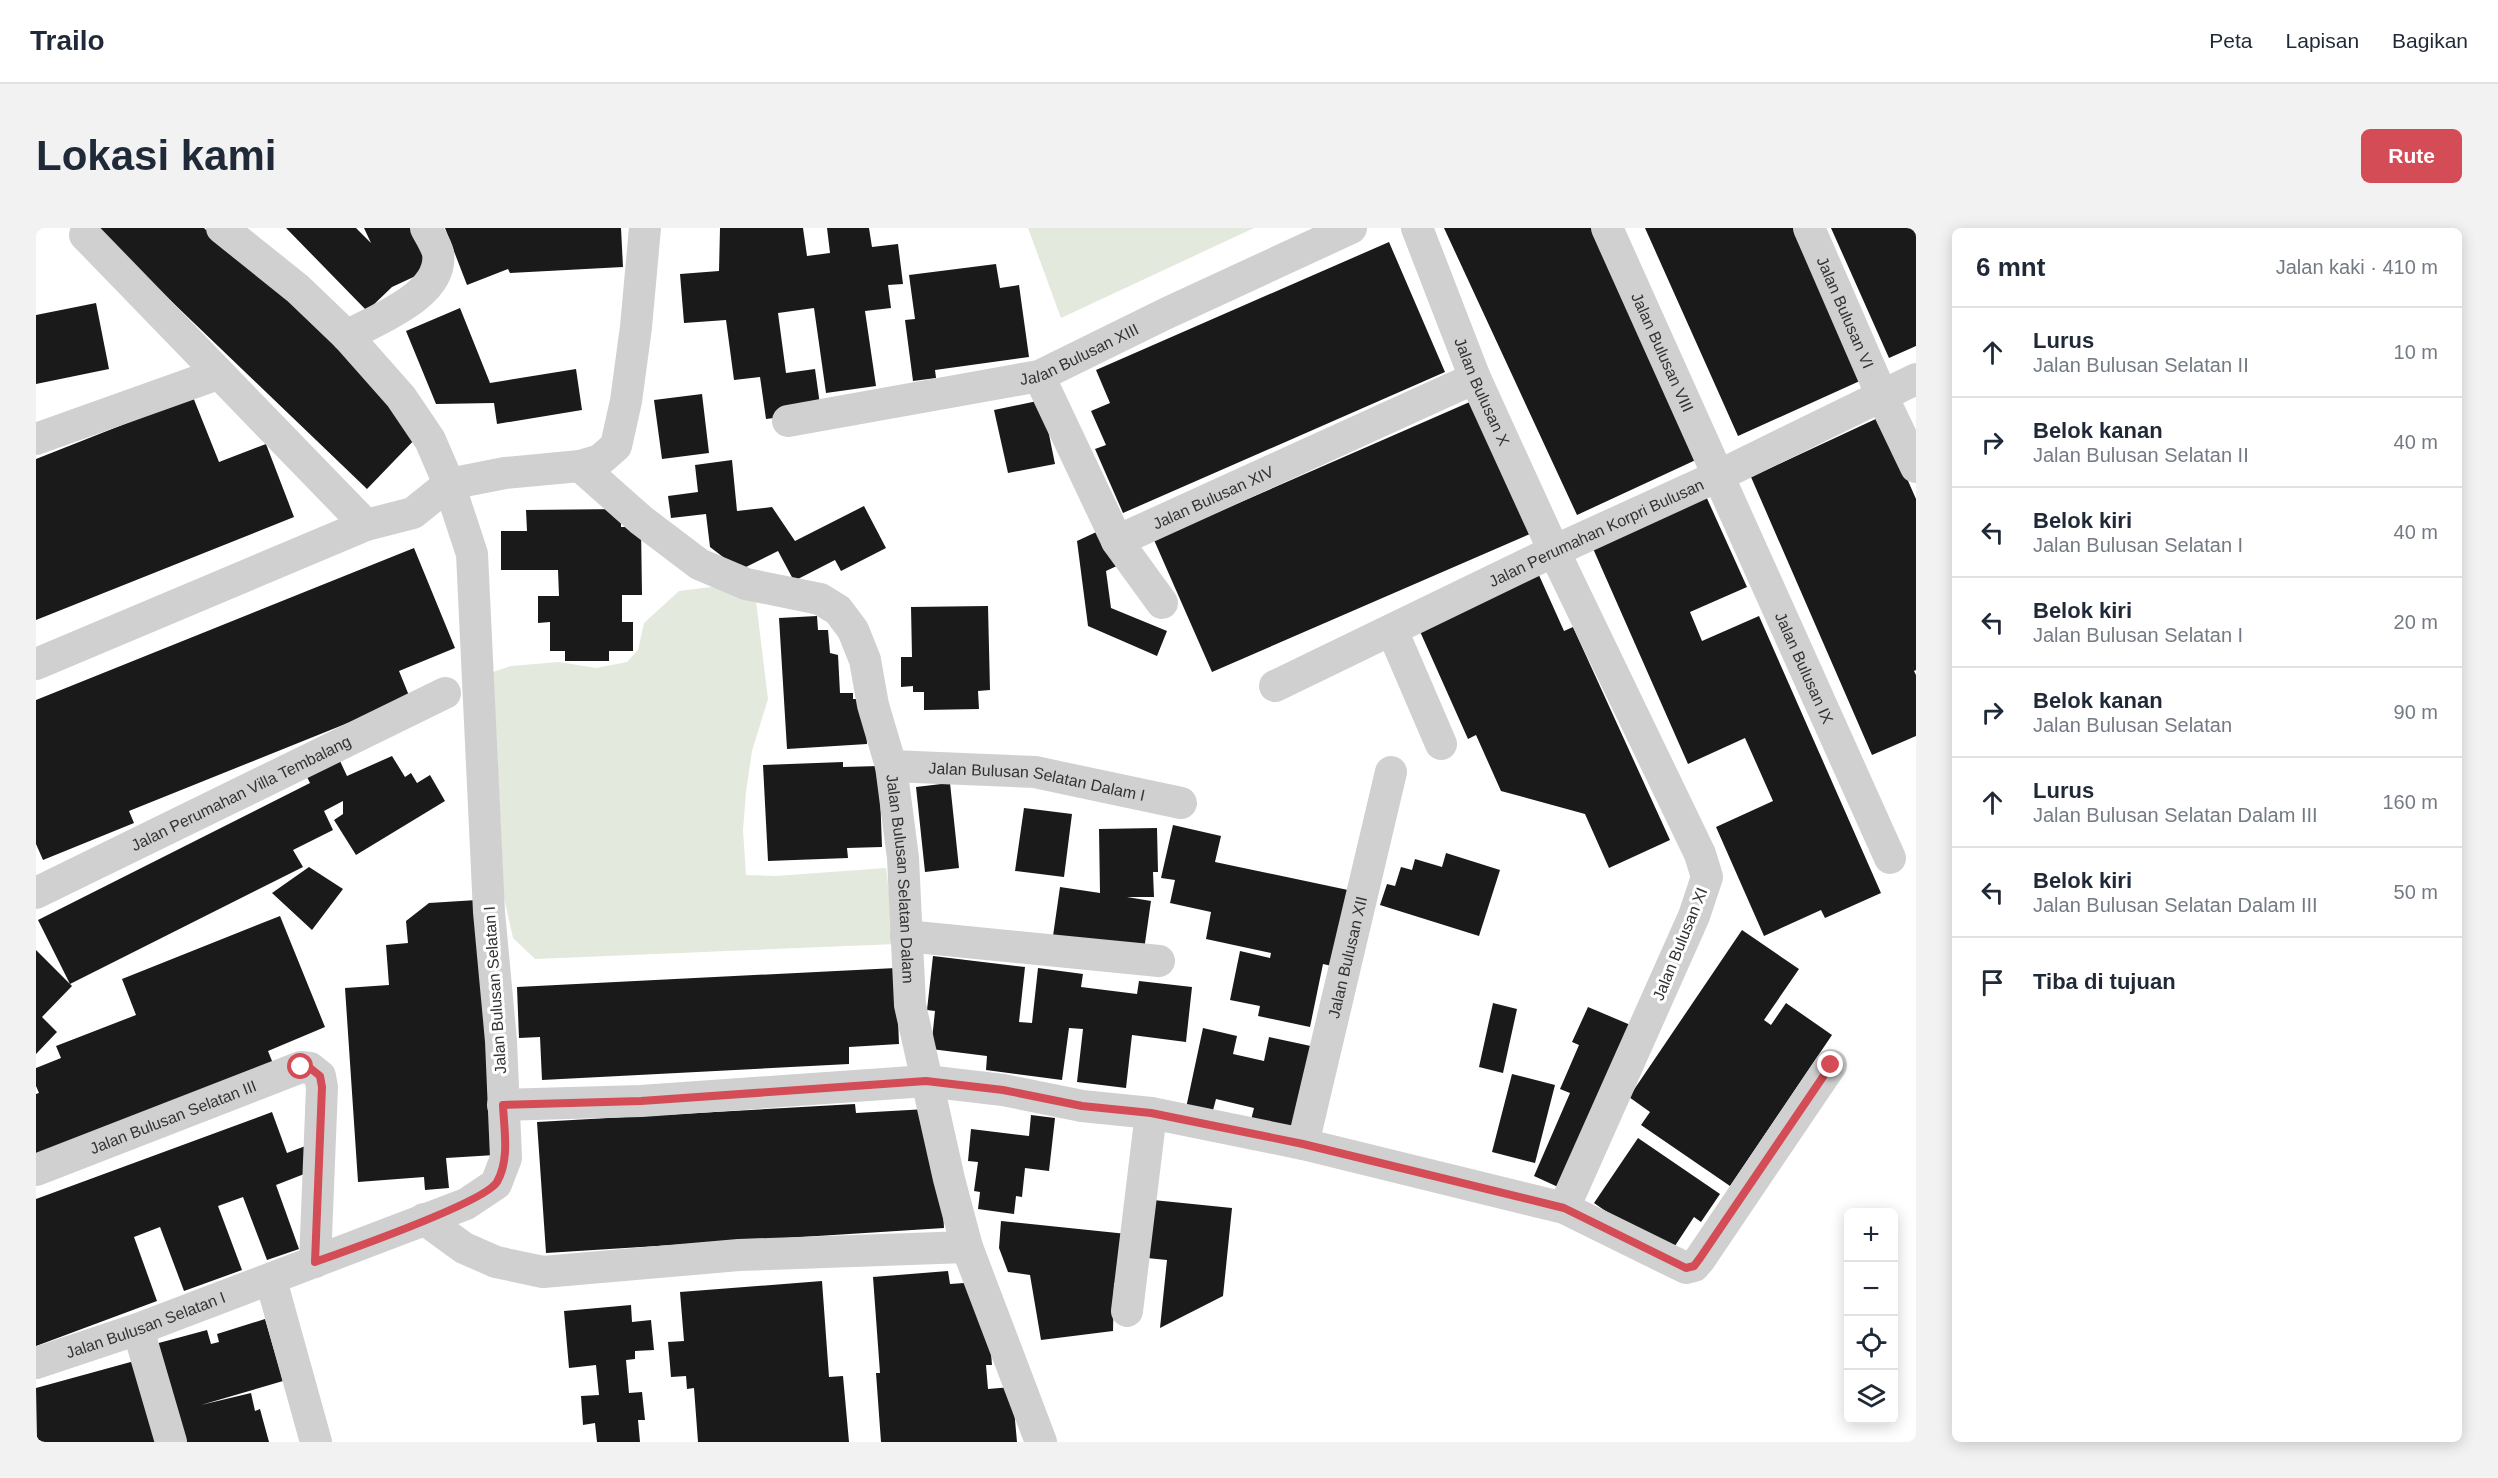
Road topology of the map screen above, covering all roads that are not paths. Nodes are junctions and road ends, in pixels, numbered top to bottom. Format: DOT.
graph roads {
  1 [pos="222,228"];
  2 [pos="426,228"];
  3 [pos="645,228"];
  4 [pos="1351,228"];
  5 [pos="1417,228"];
  6 [pos="1607,228"];
  7 [pos="1809,228"];
  8 [pos="85,235"];
  9 [pos="347,336"];
  10 [pos="218,374"];
  11 [pos="1039,376"];
  12 [pos="1475,378"];
  13 [pos="1916,379"];
  14 [pos="1882,396"];
  15 [pos="788,421"];
  16 [pos="36,439"];
  17 [pos="580,466"];
  18 [pos="1916,467"];
  19 [pos="1719,476"];
  20 [pos="449,484"];
  21 [pos="366,525"];
  22 [pos="1117,541"];
  23 [pos="1554,551"];
  24 [pos="1162,603"];
  25 [pos="1392,630"];
  26 [pos="36,664"];
  27 [pos="1275,686"];
  28 [pos="445,693"];
  29 [pos="1441,744"];
  30 [pos="891,766"];
  31 [pos="1391,772"];
  32 [pos="1181,803"];
  33 [pos="1890,858"];
  34 [pos="36,893"];
  35 [pos="906,936"];
  36 [pos="1159,961"];
  37 [pos="1831,1065"];
  38 [pos="926,1081"];
  39 [pos="503,1105"];
  40 [pos="1151,1113"];
  41 [pos="1303,1144"];
  42 [pos="36,1170"];
  43 [pos="1564,1208"];
  44 [pos="424,1220"];
  45 [pos="967,1246"];
  46 [pos="315,1262"];
  47 [pos="271,1280"];
  48 [pos="1127,1311"];
  49 [pos="138,1329"];
  50 [pos="36,1363"];
  51 [pos="171,1442"];
  52 [pos="316,1442"];
  53 [pos="1041,1442"];
  1 -- 9 [label="street, Jalan Bulusan Selatan I"];
  2 -- 9 [label="street"];
  3 -- 17 [label="street"];
  4 -- 11 [label="street, Jalan Bulusan XIII"];
  5 -- 12 [label="street, Jalan Bulusan X"];
  6 -- 19 [label="street, Jalan Bulusan VIII"];
  7 -- 14 [label="street, Jalan Bulusan VI"];
  8 -- 10 [label="street"];
  9 -- 20 [label="street, Jalan Bulusan Selatan I"];
  10 -- 16 [label="street"];
  10 -- 21 [label="street"];
  11 -- 15 [label="street, Jalan Bulusan XIII"];
  11 -- 22 [label="street"];
  12 -- 22 [label="street, Jalan Bulusan XIV"];
  12 -- 23 [label="street, Jalan Bulusan X"];
  13 -- 14 [label="street, Jalan Perumahan Korpri Bulusan"];
  14 -- 18 [label="street, Jalan Bulusan VI"];
  14 -- 19 [label="street, Jalan Perumahan Korpri Bulusan"];
  17 -- 20 [label="street"];
  17 -- 30 [label="street, Jalan Bulusan Selatan Dalam"];
  19 -- 23 [label="street, Jalan Perumahan Korpri Bulusan"];
  19 -- 33 [label="street, Jalan Bulusan IX"];
  20 -- 21 [label="street"];
  20 -- 39 [label="street, Jalan Bulusan Selatan I"];
  21 -- 26 [label="street"];
  22 -- 24 [label="street"];
  23 -- 25 [label="street, Jalan Perumahan Korpri Bulusan"];
  23 -- 43 [label="street, Jalan Bulusan XI"];
  25 -- 27 [label="street, Jalan Perumahan Korpri Bulusan"];
  25 -- 29 [label="street"];
  28 -- 34 [label="street, Jalan Perumahan Villa Tembalang"];
  30 -- 32 [label="street, Jalan Bulusan Selatan Dalam I"];
  30 -- 35 [label="street, Jalan Bulusan Selatan Dalam"];
  31 -- 41 [label="street, Jalan Bulusan XII"];
  35 -- 36 [label="street"];
  35 -- 38 [label="street, Jalan Bulusan Selatan Dalam"];
  37 -- 43 [label="street"];
  38 -- 39 [label="street"];
  38 -- 40 [label="street"];
  38 -- 45 [label="street, Jalan Bulusan Selatan Dalam"];
  39 -- 44 [label="street, Jalan Bulusan Selatan I"];
  40 -- 41 [label="street"];
  40 -- 48 [label="street"];
  41 -- 43 [label="street"];
  42 -- 46 [label="street, Jalan Bulusan Selatan III"];
  44 -- 45 [label="street"];
  44 -- 46 [label="street, Jalan Bulusan Selatan I"];
  45 -- 53 [label="street, Jalan Bulusan Selatan Dalam"];
  46 -- 47 [label="street, Jalan Bulusan Selatan I"];
  47 -- 49 [label="street, Jalan Bulusan Selatan I"];
  47 -- 52 [label="street"];
  49 -- 50 [label="street, Jalan Bulusan Selatan I"];
  49 -- 51 [label="street"];
}
